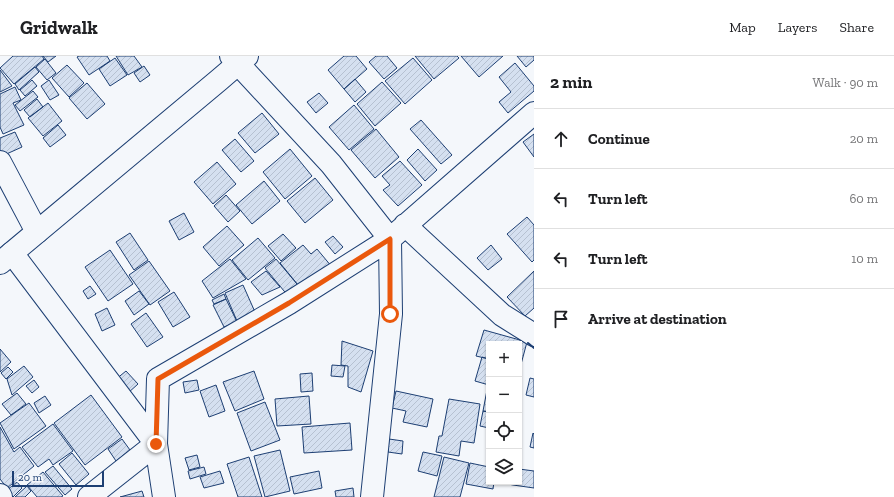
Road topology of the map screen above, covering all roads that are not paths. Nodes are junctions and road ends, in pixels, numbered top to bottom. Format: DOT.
graph roads {
  1 [pos="238,59"];
  2 [pos="532,120"];
  3 [pos="0,162"];
  4 [pos="37,232"];
  5 [pos="397,232"];
  6 [pos="6,258"];
  7 [pos="534,335"];
  8 [pos="156,444"];
  9 [pos="89,497"];
  10 [pos="164,497"];
  11 [pos="372,497"];
  1 -- 4 [label="street"];
  1 -- 5 [label="street"];
  2 -- 5 [label="street"];
  3 -- 4 [label="street"];
  4 -- 6 [label="street"];
  5 -- 7 [label="street"];
  5 -- 8 [label="street"];
  5 -- 11 [label="street"];
  6 -- 8 [label="street"];
  8 -- 9 [label="street"];
  8 -- 10 [label="street"];
}
